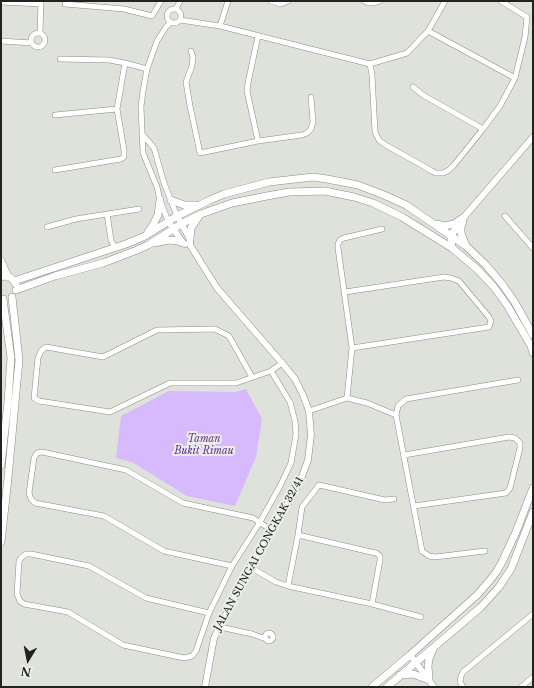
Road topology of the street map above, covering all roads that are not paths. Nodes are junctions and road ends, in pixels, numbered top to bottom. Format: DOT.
graph roads {
  1 [pos="161,1"];
  2 [pos="180,1"];
  3 [pos="228,1"];
  4 [pos="271,1"];
  5 [pos="288,1"];
  6 [pos="364,1"];
  7 [pos="380,1"];
  8 [pos="445,1"];
  9 [pos="501,1"];
  10 [pos="1,2"];
  11 [pos="41,3"];
  12 [pos="65,4"];
  13 [pos="176,9"];
  14 [pos="180,20"];
  15 [pos="171,22"];
  16 [pos="220,26"];
  17 [pos="428,31"];
  18 [pos="40,33"];
  19 [pos="258,36"];
  20 [pos="1,41"];
  21 [pos="32,43"];
  22 [pos="191,51"];
  23 [pos="60,59"];
  24 [pos="125,63"];
  25 [pos="370,64"];
  26 [pos="147,69"];
  27 [pos="515,78"];
  28 [pos="413,88"];
  29 [pos="311,97"];
  30 [pos="117,109"];
  31 [pos="55,115"];
  32 [pos="483,129"];
  33 [pos="142,134"];
  34 [pos="533,137"];
  35 [pos="258,141"];
  36 [pos="158,162"];
  37 [pos="148,166"];
  38 [pos="55,170"];
  39 [pos="160,200"];
  40 [pos="171,200"];
  41 [pos="198,205"];
  42 [pos="138,210"];
  43 [pos="107,214"];
  44 [pos="201,214"];
  45 [pos="177,216"];
  46 [pos="505,216"];
  47 [pos="464,218"];
  48 [pos="168,221"];
  49 [pos="432,222"];
  50 [pos="181,224"];
  51 [pos="47,227"];
  52 [pos="173,228"];
  53 [pos="382,229"];
  54 [pos="451,235"];
  55 [pos="145,236"];
  56 [pos="188,243"];
  57 [pos="148,245"];
  58 [pos="466,246"];
  59 [pos="115,248"];
  60 [pos="452,248"];
  61 [pos="533,248"];
  62 [pos="1,261"];
  63 [pos="8,278"];
  64 [pos="345,292"];
  65 [pos="14,294"];
  66 [pos="2,299"];
  67 [pos="510,303"];
  68 [pos="533,335"];
  69 [pos="352,348"];
  70 [pos="533,353"];
  71 [pos="282,363"];
  72 [pos="271,371"];
  73 [pos="252,377"];
  74 [pos="518,380"];
  75 [pos="347,398"];
  76 [pos="309,411"];
  77 [pos="396,415"];
  78 [pos="404,455"];
  79 [pos="1,465"];
  80 [pos="533,488"];
  81 [pos="394,499"];
  82 [pos="414,506"];
  83 [pos="533,512"];
  84 [pos="260,522"];
  85 [pos="270,530"];
  86 [pos="298,535"];
  87 [pos="1,542"];
  88 [pos="485,551"];
  89 [pos="232,566"];
  90 [pos="250,567"];
  91 [pos="288,586"];
  92 [pos="372,604"];
  93 [pos="209,614"];
  94 [pos="533,614"];
  95 [pos="421,616"];
  96 [pos="220,628"];
  97 [pos="252,634"];
  98 [pos="434,648"];
  99 [pos="410,655"];
  100 [pos="416,662"];
  101 [pos="400,675"];
  102 [pos="533,677"];
  103 [pos="429,680"];
  104 [pos="205,687"];
  105 [pos="372,687"];
  106 [pos="387,687"];
  107 [pos="434,687"];
  108 [pos="463,687"];
  109 [pos="521,687"];
  1 -- 12 [label="street"];
  2 -- 13 [label="street"];
  3 -- 16 [label="street"];
  4 -- 5 [label="street"];
  6 -- 7 [label="street"];
  8 -- 17 [label="street"];
  9 -- 27 [label="street"];
  10 -- 11 [label="street"];
  11 -- 18 [label="street"];
  13 -- 14 [label="street"];
  13 -- 15 [label="street"];
  14 -- 15 [label="street"];
  14 -- 16 [label="street"];
  15 -- 26 [label="street"];
  16 -- 19 [label="street"];
  17 -- 25 [label="street"];
  17 -- 27 [label="street"];
  18 -- 21 [label="street"];
  18 -- 21 [label="street"];
  19 -- 25 [label="street"];
  19 -- 35 [label="street"];
  20 -- 21 [label="street"];
  22 -- 35 [label="street"];
  23 -- 24 [label="street"];
  24 -- 26 [label="street"];
  24 -- 30 [label="street"];
  25 -- 32 [label="street"];
  26 -- 33 [label="street"];
  27 -- 32 [label="street"];
  28 -- 32 [label="street"];
  29 -- 35 [label="street"];
  30 -- 31 [label="street"];
  30 -- 38 [label="street"];
  33 -- 36 [label="street"];
  33 -- 37 [label="street"];
  34 -- 47 [label="street"];
  36 -- 37 [label="street"];
  36 -- 40 [label="street"];
  37 -- 39 [label="street"];
  39 -- 48 [label="street"];
  39 -- 55 [label="main road"];
  40 -- 41 [label="main road"];
  40 -- 45 [label="street"];
  41 -- 45 [label="main road"];
  41 -- 49 [label="main road"];
  42 -- 43 [label="street"];
  43 -- 51 [label="street"];
  43 -- 59 [label="street"];
  44 -- 50 [label="main road"];
  44 -- 56 [label="main road"];
  44 -- 60 [label="main road"];
  45 -- 48 [label="main road"];
  45 -- 50 [label="street"];
  46 -- 61 [label="street"];
  47 -- 49 [label="main road"];
  47 -- 54 [label="main road"];
  47 -- 58 [label="main road"];
  48 -- 52 [label="street"];
  48 -- 55 [label="main road"];
  49 -- 54 [label="main road"];
  50 -- 52 [label="main road"];
  50 -- 56 [label="street"];
  52 -- 56 [label="street"];
  52 -- 57 [label="main road"];
  53 -- 64 [label="street"];
  54 -- 58 [label="main road"];
  54 -- 60 [label="main road"];
  55 -- 59 [label="main road"];
  56 -- 57 [label="main road"];
  56 -- 71 [label="street, JALAN SUNGAI CONGKAK 32/41"];
  57 -- 65 [label="main road"];
  58 -- 67 [label="main road"];
  59 -- 63 [label="main road"];
  60 -- 67 [label="main road"];
  62 -- 63 [label="main road"];
  63 -- 65 [label="main road"];
  64 -- 69 [label="street"];
  64 -- 69 [label="street"];
  65 -- 66 [label="main road"];
  65 -- 87 [label="main road"];
  66 -- 79 [label="main road"];
  67 -- 68 [label="main road"];
  67 -- 70 [label="main road"];
  69 -- 75 [label="street"];
  71 -- 72 [label="street"];
  71 -- 76 [label="street, JALAN SUNGAI CONGKAK 32/41"];
  72 -- 73 [label="street"];
  72 -- 84 [label="street"];
  73 -- 73 [label="street"];
  74 -- 77 [label="street"];
  75 -- 76 [label="street"];
  75 -- 77 [label="street"];
  76 -- 85 [label="street, JALAN SUNGAI CONGKAK 32/41"];
  77 -- 78 [label="street"];
  78 -- 82 [label="street"];
  78 -- 82 [label="street"];
  80 -- 99 [label="main road"];
  81 -- 86 [label="street"];
  82 -- 88 [label="street"];
  83 -- 98 [label="main road"];
  84 -- 85 [label="street"];
  84 -- 89 [label="street"];
  84 -- 89 [label="street"];
  85 -- 90 [label="street, JALAN SUNGAI CONGKAK 32/41"];
  86 -- 91 [label="street"];
  86 -- 92 [label="street"];
  89 -- 93 [label="street"];
  90 -- 91 [label="street"];
  90 -- 96 [label="street, JALAN SUNGAI CONGKAK 32/41"];
  91 -- 92 [label="street"];
  92 -- 95 [label="street"];
  93 -- 93 [label="street"];
  94 -- 108 [label="street"];
  96 -- 97 [label="street"];
  96 -- 104 [label="street, JALAN SUNGAI CONGKAK 32/41"];
  97 -- 97 [label="street"];
  98 -- 100 [label="main road"];
  98 -- 103 [label="main road"];
  99 -- 100 [label="street"];
  99 -- 105 [label="main road"];
  100 -- 101 [label="main road"];
  100 -- 103 [label="street"];
  101 -- 103 [label="main road"];
  101 -- 106 [label="main road"];
  102 -- 109 [label="street"];
  103 -- 107 [label="street"];
}
